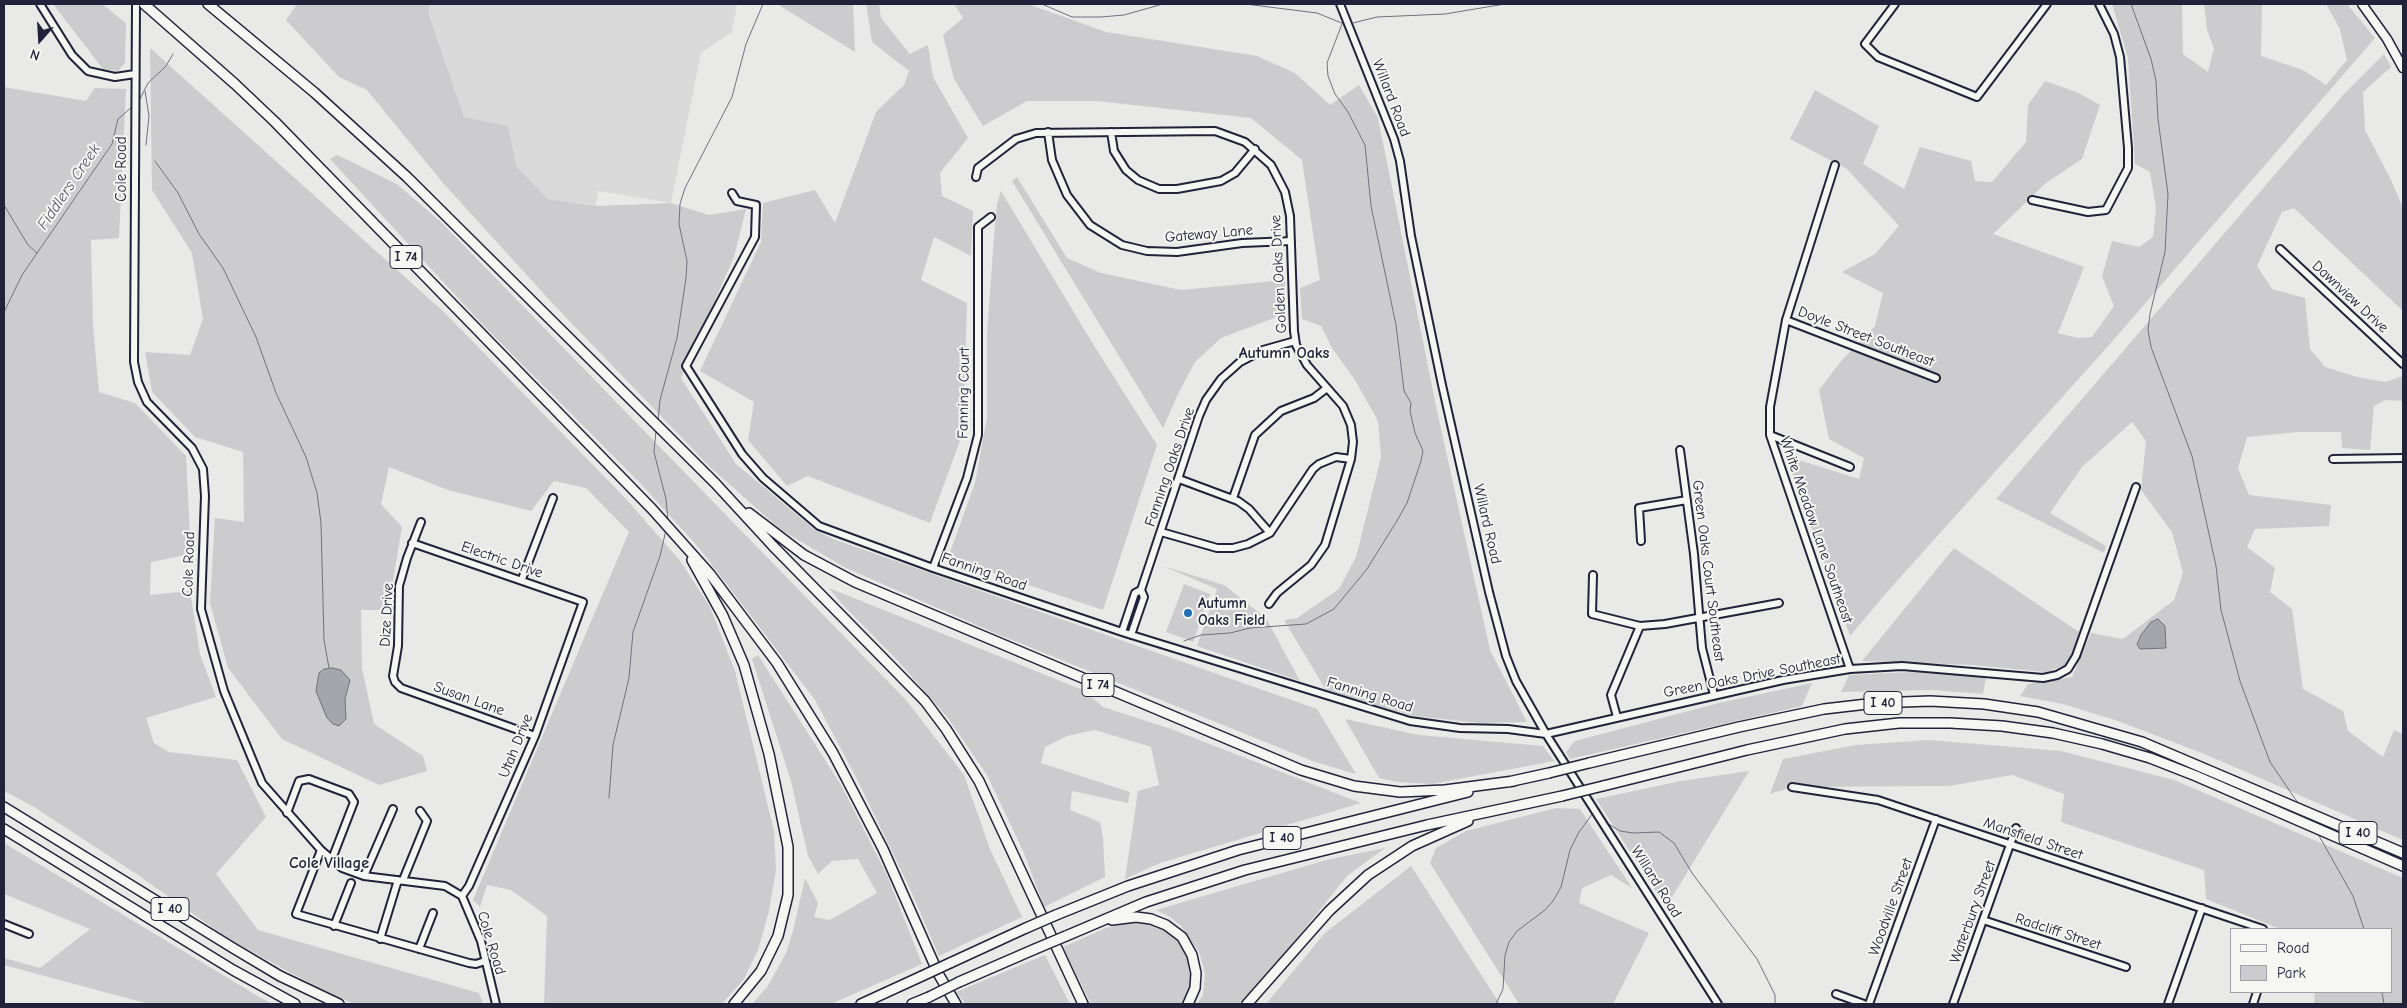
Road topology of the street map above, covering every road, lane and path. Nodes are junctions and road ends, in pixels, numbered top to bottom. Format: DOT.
graph roads {
  1 [pos="40,4"];
  2 [pos="136,4"];
  3 [pos="144,4"];
  4 [pos="208,4"];
  5 [pos="1340,4"];
  6 [pos="1895,4"];
  7 [pos="2047,4"];
  8 [pos="2099,4"];
  9 [pos="2362,4"];
  10 [pos="2403,68"];
  11 [pos="135,74"];
  12 [pos="1048,132"];
  13 [pos="1111,132"];
  14 [pos="1255,148"];
  15 [pos="1835,165"];
  16 [pos="976,177"];
  17 [pos="732,193"];
  18 [pos="2032,200"];
  19 [pos="991,217"];
  20 [pos="1291,241"];
  21 [pos="2280,249"];
  22 [pos="1786,320"];
  23 [pos="1295,341"];
  24 [pos="2403,364"];
  25 [pos="1936,378"];
  26 [pos="1327,388"];
  27 [pos="1770,435"];
  28 [pos="1680,450"];
  29 [pos="2403,458"];
  30 [pos="1351,459"];
  31 [pos="2333,459"];
  32 [pos="1850,466"];
  33 [pos="1179,479"];
  34 [pos="715,484"];
  35 [pos="2136,487"];
  36 [pos="554,498"];
  37 [pos="1233,498"];
  38 [pos="1687,500"];
  39 [pos="652,509"];
  40 [pos="421,522"];
  41 [pos="1161,532"];
  42 [pos="1270,533"];
  43 [pos="1641,540"];
  44 [pos="412,542"];
  45 [pos="933,568"];
  46 [pos="1593,575"];
  47 [pos="522,579"];
  48 [pos="1141,590"];
  49 [pos="583,602"];
  50 [pos="1778,602"];
  51 [pos="1268,604"];
  52 [pos="1699,616"];
  53 [pos="1640,626"];
  54 [pos="1122,632"];
  55 [pos="1131,635"];
  56 [pos="1850,669"];
  57 [pos="395,682"];
  58 [pos="1714,694"];
  59 [pos="1617,718"];
  60 [pos="1546,734"];
  61 [pos="535,736"];
  62 [pos="1514,781"];
  63 [pos="1792,787"];
  64 [pos="4,807"];
  65 [pos="393,809"];
  66 [pos="288,811"];
  67 [pos="420,811"];
  68 [pos="1486,814"];
  69 [pos="1936,819"];
  70 [pos="2016,828"];
  71 [pos="4,829"];
  72 [pos="2010,845"];
  73 [pos="321,850"];
  74 [pos="2403,853"];
  75 [pos="332,859"];
  76 [pos="2403,866"];
  77 [pos="364,876"];
  78 [pos="399,881"];
  79 [pos="351,883"];
  80 [pos="462,896"];
  81 [pos="2202,908"];
  82 [pos="433,913"];
  83 [pos="1982,920"];
  84 [pos="1095,923"];
  85 [pos="4,924"];
  86 [pos="334,926"];
  87 [pos="2260,928"];
  88 [pos="29,934"];
  89 [pos="380,939"];
  90 [pos="419,949"];
  91 [pos="485,961"];
  92 [pos="2126,967"];
  93 [pos="1836,994"];
  94 [pos="295,1004"];
  95 [pos="339,1004"];
  96 [pos="496,1004"];
  97 [pos="734,1004"];
  98 [pos="861,1004"];
  99 [pos="912,1004"];
  100 [pos="956,1004"];
  101 [pos="1083,1004"];
  102 [pos="1188,1004"];
  103 [pos="1246,1004"];
  104 [pos="1718,1004"];
  105 [pos="1864,1004"];
  106 [pos="1869,1004"];
  107 [pos="1953,1004"];
  108 [pos="2168,1004"];
  1 -- 11 [label="street"];
  2 -- 11 [label="street, Cole Road"];
  3 -- 39 [label="highway, I 74"];
  4 -- 34 [label="highway, I 74"];
  5 -- 60 [label="street, Willard Road"];
  6 -- 7 [label="street"];
  8 -- 18 [label="street"];
  9 -- 10 [label="main road"];
  11 -- 66 [label="street, Cole Road"];
  12 -- 13 [label="street, Golden Oaks Drive"];
  12 -- 16 [label="street, Golden Oaks Drive"];
  12 -- 20 [label="street, Gateway Lane"];
  13 -- 14 [label="street, Golden Oaks Drive"];
  13 -- 14 [label="street"];
  14 -- 20 [label="street, Golden Oaks Drive"];
  15 -- 22 [label="street, White Meadow Lane Southeast"];
  17 -- 45 [label="street, Fanning Road"];
  19 -- 45 [label="street, Fanning Court"];
  20 -- 23 [label="street, Golden Oaks Drive"];
  21 -- 24 [label="street, Dawnview Drive"];
  22 -- 25 [label="street, Doyle Street Southeast"];
  22 -- 27 [label="street, White Meadow Lane Southeast"];
  23 -- 26 [label="street, Golden Oaks Drive"];
  23 -- 33 [label="street, Fanning Oaks Drive"];
  26 -- 30 [label="street, Golden Oaks Drive"];
  26 -- 37 [label="street"];
  27 -- 32 [label="street"];
  27 -- 56 [label="street, White Meadow Lane Southeast"];
  28 -- 38 [label="street, Green Oaks Court Southeast"];
  29 -- 31 [label="street"];
  30 -- 42 [label="street"];
  30 -- 51 [label="street, Golden Oaks Drive"];
  33 -- 37 [label="street"];
  33 -- 41 [label="street, Fanning Oaks Drive"];
  34 -- 62 [label="highway, I 74"];
  34 -- 101 [label="highway"];
  35 -- 56 [label="street, Green Oaks Drive Southeast"];
  36 -- 47 [label="street"];
  37 -- 42 [label="street"];
  38 -- 43 [label="street"];
  38 -- 52 [label="street, Green Oaks Court Southeast"];
  39 -- 97 [label="highway"];
  39 -- 100 [label="highway, I 74"];
  40 -- 44 [label="street, Dize Drive"];
  41 -- 42 [label="street"];
  41 -- 48 [label="street, Fanning Oaks Drive"];
  44 -- 47 [label="street, Electric Drive"];
  44 -- 57 [label="street, Dize Drive"];
  45 -- 54 [label="street, Fanning Road"];
  46 -- 53 [label="street"];
  47 -- 49 [label="street, Electric Drive"];
  48 -- 54 [label="street, Fanning Oaks Drive"];
  48 -- 55 [label="street, Fanning Oaks Drive"];
  49 -- 61 [label="street, Utah Drive"];
  50 -- 52 [label="street"];
  52 -- 53 [label="street"];
  52 -- 58 [label="street, Green Oaks Court Southeast"];
  53 -- 59 [label="street"];
  54 -- 55 [label="street, Fanning Road"];
  55 -- 60 [label="street, Fanning Road"];
  56 -- 58 [label="street, Green Oaks Drive Southeast"];
  57 -- 61 [label="street, Susan Lane"];
  58 -- 59 [label="street, Green Oaks Drive Southeast"];
  59 -- 60 [label="street, Green Oaks Drive Southeast"];
  60 -- 104 [label="street, Willard Road"];
  61 -- 80 [label="street, Utah Drive"];
  62 -- 74 [label="highway, I 40, bridge"];
  62 -- 98 [label="highway, I 40, bridge"];
  63 -- 69 [label="street, Mansfield Street"];
  64 -- 95 [label="highway, I 40"];
  65 -- 77 [label="street"];
  66 -- 73 [label="street, Cole Road"];
  66 -- 75 [label="street"];
  67 -- 78 [label="street"];
  68 -- 76 [label="highway, I 40, bridge"];
  68 -- 84 [label="highway, I 40"];
  68 -- 103 [label="highway"];
  69 -- 72 [label="street, Mansfield Street"];
  69 -- 106 [label="street, Woodville Street"];
  70 -- 72 [label="street, Waterbury Street"];
  71 -- 94 [label="highway, I 40"];
  72 -- 81 [label="street, Mansfield Street"];
  72 -- 83 [label="street, Waterbury Street"];
  73 -- 75 [label="street, Cole Road"];
  73 -- 86 [label="street"];
  75 -- 77 [label="street, Cole Road"];
  77 -- 78 [label="street, Cole Road"];
  78 -- 80 [label="street, Cole Road"];
  78 -- 89 [label="street"];
  79 -- 86 [label="street"];
  80 -- 91 [label="street, Cole Road"];
  81 -- 87 [label="street, Mansfield Street"];
  81 -- 108 [label="street"];
  82 -- 90 [label="street"];
  83 -- 92 [label="street, Radcliff Street"];
  83 -- 107 [label="street, Waterbury Street"];
  84 -- 99 [label="highway, I 40, bridge"];
  84 -- 102 [label="highway"];
  85 -- 88 [label="street"];
  86 -- 89 [label="street"];
  89 -- 90 [label="street"];
  90 -- 91 [label="street"];
  91 -- 96 [label="street, Cole Road"];
  93 -- 105 [label="street"];
}
